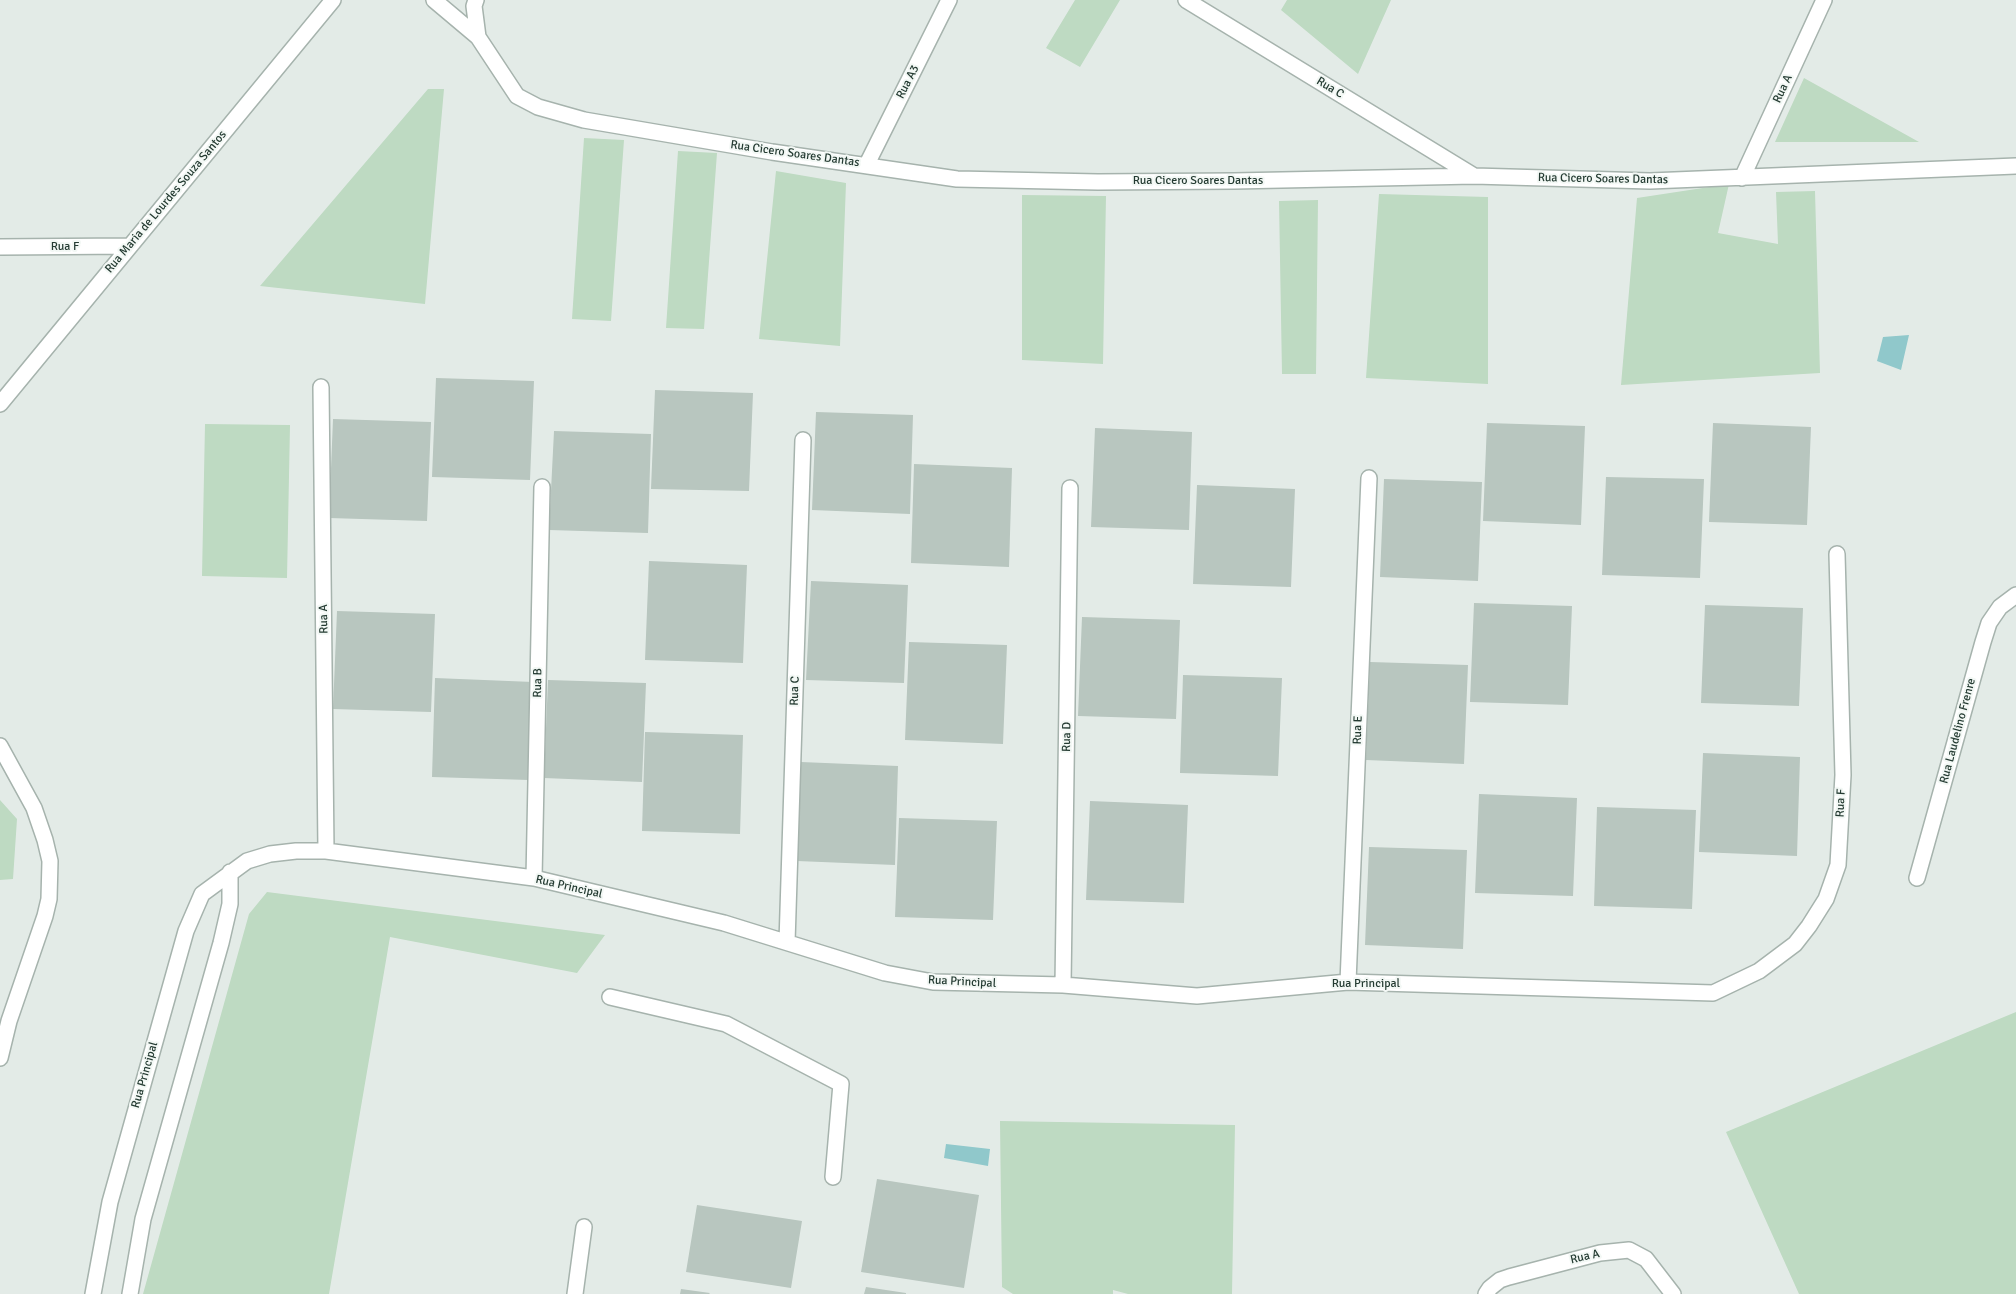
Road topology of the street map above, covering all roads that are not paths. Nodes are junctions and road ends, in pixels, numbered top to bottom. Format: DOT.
graph roads {
  1 [pos="333,0"];
  2 [pos="434,0"];
  3 [pos="476,0"];
  4 [pos="949,0"];
  5 [pos="1186,0"];
  6 [pos="1824,0"];
  7 [pos="478,37"];
  8 [pos="866,164"];
  9 [pos="2016,166"];
  10 [pos="1474,176"];
  11 [pos="1742,178"];
  12 [pos="130,246"];
  13 [pos="0,247"];
  14 [pos="321,387"];
  15 [pos="0,404"];
  16 [pos="803,440"];
  17 [pos="1368,478"];
  18 [pos="542,487"];
  19 [pos="1070,488"];
  20 [pos="1837,554"];
  21 [pos="2016,595"];
  22 [pos="2,754"];
  23 [pos="326,851"];
  24 [pos="230,872"];
  25 [pos="534,878"];
  26 [pos="1917,878"];
  27 [pos="787,942"];
  28 [pos="1348,982"];
  29 [pos="1064,985"];
  30 [pos="1713,993"];
  31 [pos="610,997"];
  32 [pos="5,1021"];
  33 [pos="0,1058"];
  34 [pos="833,1177"];
  35 [pos="584,1227"];
  36 [pos="93,1294"];
  37 [pos="130,1294"];
  38 [pos="575,1294"];
  39 [pos="1486,1294"];
  40 [pos="1673,1294"];
  1 -- 12 [label="street, Rua Maria de Lourdes Souza Santos"];
  2 -- 7 [label="street, Rua Cicero Soares Dantas"];
  3 -- 7 [label="street"];
  4 -- 8 [label="street, Rua A3"];
  5 -- 10 [label="street, Rua C"];
  6 -- 11 [label="street, Rua A"];
  7 -- 8 [label="street, Rua Cicero Soares Dantas"];
  8 -- 10 [label="street, Rua Cicero Soares Dantas"];
  9 -- 11 [label="street, Rua Cicero Soares Dantas"];
  10 -- 11 [label="street, Rua Cicero Soares Dantas"];
  12 -- 13 [label="street, Rua F"];
  12 -- 15 [label="street, Rua Maria de Lourdes Souza Santos"];
  14 -- 23 [label="street, Rua A"];
  16 -- 27 [label="street, Rua C"];
  17 -- 28 [label="street, Rua E"];
  18 -- 25 [label="street, Rua B"];
  19 -- 29 [label="street, Rua D"];
  20 -- 30 [label="street, Rua F"];
  21 -- 26 [label="street, Rua Laudelino Frenre"];
  22 -- 32 [label="street"];
  23 -- 24 [label="street, Rua Principal"];
  23 -- 25 [label="street, Rua Principal"];
  24 -- 36 [label="street, Rua Principal"];
  24 -- 37 [label="street"];
  25 -- 27 [label="street, Rua Principal"];
  27 -- 29 [label="street, Rua Principal"];
  28 -- 29 [label="street, Rua Principal"];
  28 -- 30 [label="street, Rua Principal"];
  31 -- 34 [label="street"];
  32 -- 33 [label="street"];
  35 -- 38 [label="street"];
  39 -- 40 [label="street, Rua A"];
}
